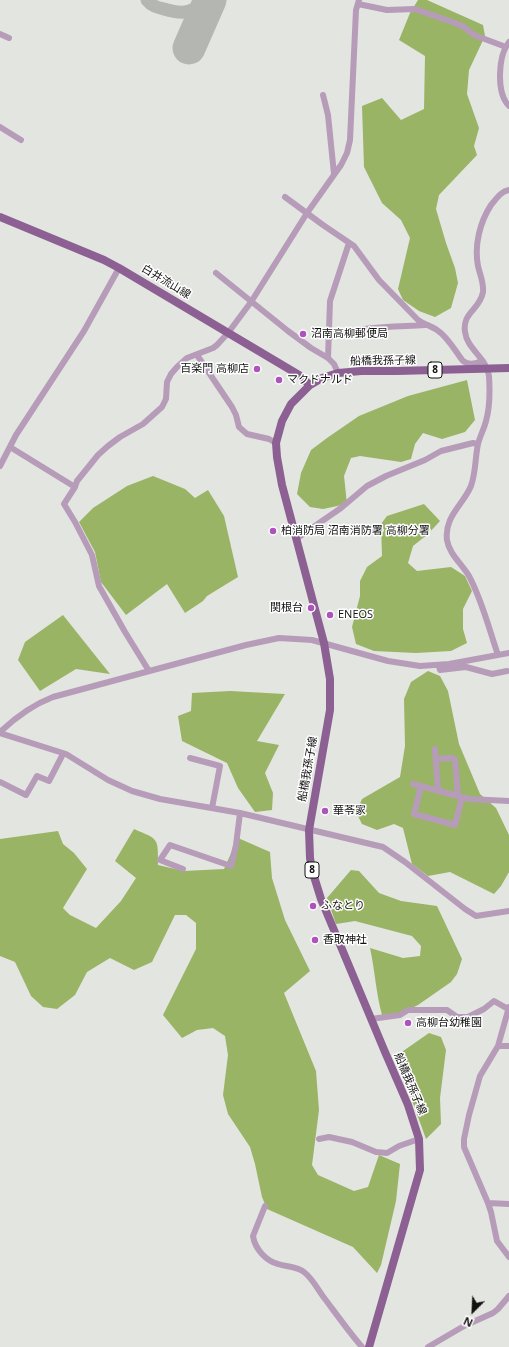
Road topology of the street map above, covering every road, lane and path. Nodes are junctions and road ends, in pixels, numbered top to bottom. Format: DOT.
graph roads {
  1 [pos="358,2"];
  2 [pos="0,34"];
  3 [pos="9,38"];
  4 [pos="507,44"];
  5 [pos="323,95"];
  6 [pos="509,106"];
  7 [pos="0,127"];
  8 [pos="21,140"];
  9 [pos="334,174"];
  10 [pos="509,190"];
  11 [pos="285,197"];
  12 [pos="307,213"];
  13 [pos="0,216"];
  14 [pos="349,243"];
  15 [pos="119,268"];
  16 [pos="216,273"];
  17 [pos="252,302"];
  18 [pos="425,324"];
  19 [pos="228,333"];
  20 [pos="328,338"];
  21 [pos="197,355"];
  22 [pos="328,358"];
  23 [pos="483,360"];
  24 [pos="509,368"];
  25 [pos="488,369"];
  26 [pos="338,373"];
  27 [pos="310,385"];
  28 [pos="276,443"];
  29 [pos="478,444"];
  30 [pos="10,447"];
  31 [pos="0,466"];
  32 [pos="75,486"];
  33 [pos="296,539"];
  34 [pos="324,643"];
  35 [pos="509,653"];
  36 [pos="498,655"];
  37 [pos="439,666"];
  38 [pos="508,669"];
  39 [pos="149,671"];
  40 [pos="509,679"];
  41 [pos="0,733"];
  42 [pos="435,749"];
  43 [pos="63,754"];
  44 [pos="190,758"];
  45 [pos="436,759"];
  46 [pos="0,782"];
  47 [pos="412,784"];
  48 [pos="421,786"];
  49 [pos="438,790"];
  50 [pos="460,796"];
  51 [pos="509,801"];
  52 [pos="212,808"];
  53 [pos="240,813"];
  54 [pos="309,830"];
  55 [pos="183,869"];
  56 [pos="509,911"];
  57 [pos="509,1008"];
  58 [pos="371,1020"];
  59 [pos="498,1046"];
  60 [pos="509,1046"];
  61 [pos="319,1139"];
  62 [pos="419,1139"];
  63 [pos="488,1203"];
  64 [pos="509,1204"];
  65 [pos="265,1206"];
  66 [pos="509,1257"];
  67 [pos="509,1296"];
  68 [pos="362,1347"];
  69 [pos="368,1347"];
  70 [pos="428,1347"];
  1 -- 4 [label="street"];
  1 -- 9 [label="street"];
  2 -- 3 [label="street"];
  4 -- 6 [label="street"];
  5 -- 9 [label="street"];
  7 -- 8 [label="street"];
  9 -- 12 [label="street"];
  10 -- 23 [label="street"];
  11 -- 12 [label="street"];
  12 -- 14 [label="street"];
  12 -- 17 [label="street"];
  13 -- 15 [label="main road, 白井流山線"];
  14 -- 18 [label="street"];
  14 -- 20 [label="street"];
  15 -- 19 [label="main road, 白井流山線"];
  15 -- 30 [label="street"];
  16 -- 17 [label="street"];
  17 -- 19 [label="street"];
  17 -- 22 [label="street"];
  18 -- 20 [label="street"];
  18 -- 23 [label="street"];
  19 -- 21 [label="street"];
  19 -- 27 [label="main road, 白井流山線"];
  20 -- 22 [label="street"];
  21 -- 28 [label="street"];
  21 -- 32 [label="street"];
  22 -- 26 [label="street"];
  23 -- 25 [label="street"];
  24 -- 25 [label="main road, 船橋我孫子線 / 8"];
  25 -- 26 [label="main road, 船橋我孫子線 / 8"];
  25 -- 29 [label="street"];
  26 -- 27 [label="main road, 船橋我孫子線 / 8"];
  27 -- 28 [label="main road, 船橋我孫子線 / 8"];
  28 -- 33 [label="main road, 船橋我孫子線 / 8"];
  29 -- 33 [label="street"];
  29 -- 36 [label="street"];
  30 -- 31 [label="street"];
  30 -- 32 [label="street"];
  32 -- 39 [label="street"];
  33 -- 34 [label="main road, 船橋我孫子線 / 8"];
  34 -- 37 [label="street"];
  34 -- 39 [label="street"];
  34 -- 54 [label="main road, 船橋我孫子線 / 8"];
  35 -- 36 [label="street"];
  36 -- 37 [label="street"];
  37 -- 38 [label="street"];
  38 -- 40 [label="street"];
  39 -- 41 [label="street"];
  41 -- 43 [label="street"];
  42 -- 45 [label="street"];
  43 -- 46 [label="street"];
  43 -- 52 [label="street"];
  44 -- 52 [label="street"];
  45 -- 49 [label="street"];
  45 -- 50 [label="street"];
  47 -- 48 [label="street"];
  48 -- 49 [label="street"];
  48 -- 50 [label="street"];
  49 -- 50 [label="street"];
  50 -- 51 [label="street"];
  52 -- 53 [label="street"];
  53 -- 54 [label="street"];
  53 -- 55 [label="street"];
  54 -- 56 [label="street"];
  54 -- 58 [label="main road, 船橋我孫子線 / 8"];
  57 -- 58 [label="street"];
  57 -- 59 [label="street"];
  58 -- 62 [label="main road, 船橋我孫子線 / 8"];
  59 -- 60 [label="street"];
  59 -- 63 [label="street"];
  61 -- 62 [label="street"];
  62 -- 69 [label="main road, 船橋我孫子線 / 8"];
  63 -- 64 [label="street"];
  63 -- 66 [label="street"];
  65 -- 68 [label="street"];
  67 -- 70 [label="street"];
}
